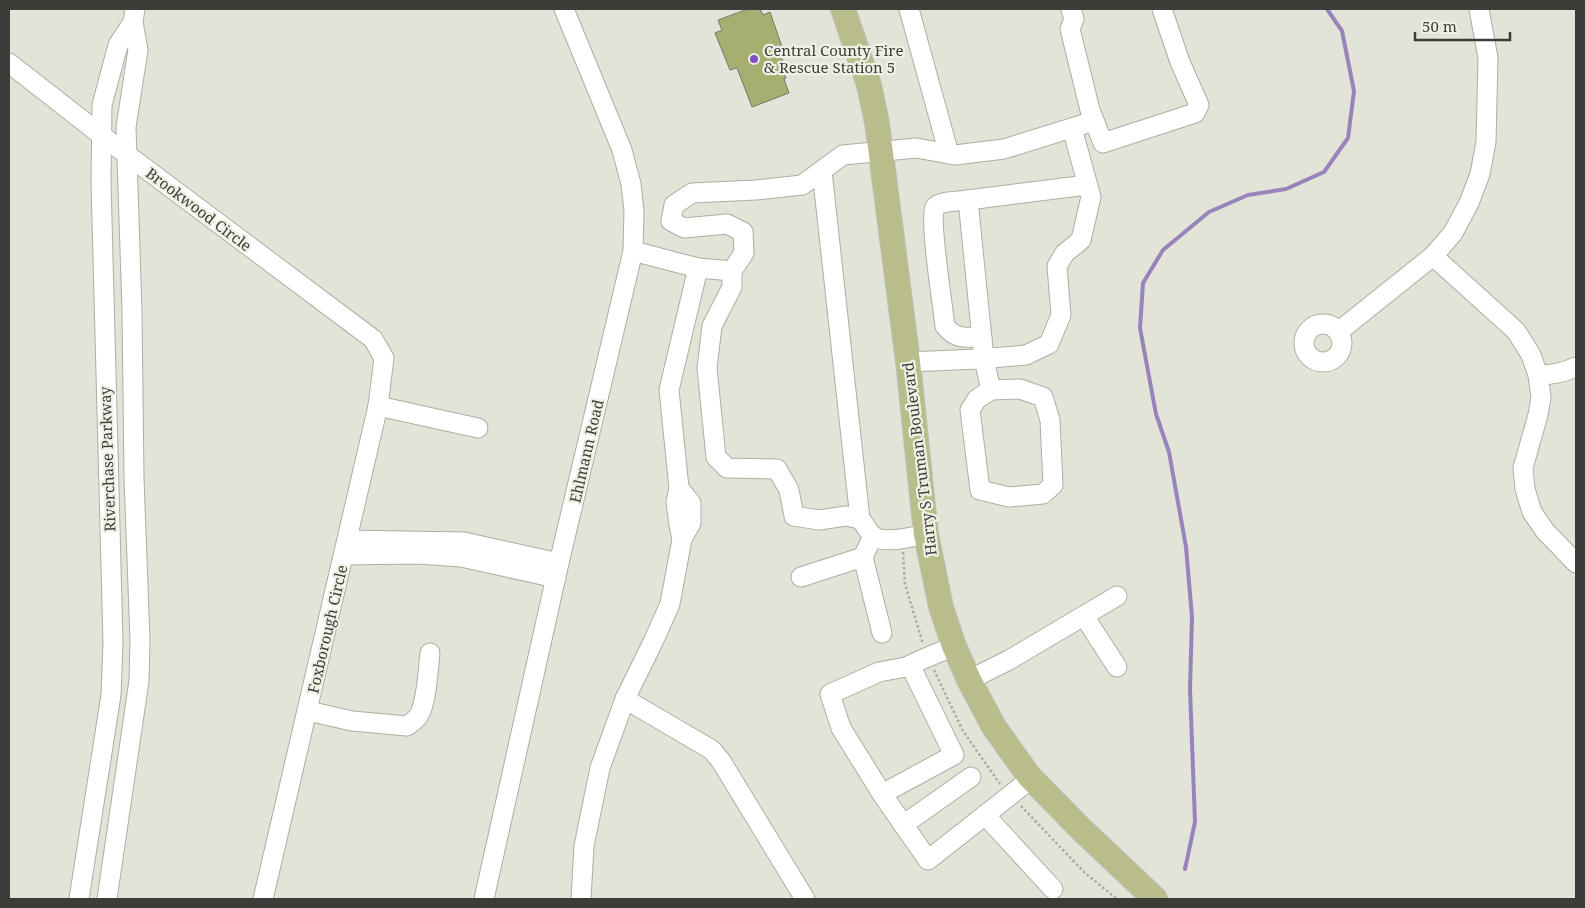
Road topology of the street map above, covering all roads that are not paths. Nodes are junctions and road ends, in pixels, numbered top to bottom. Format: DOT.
graph roads {
  1 [pos="564,9"];
  2 [pos="843,9"];
  3 [pos="910,9"];
  4 [pos="1071,9"];
  5 [pos="1162,9"];
  6 [pos="1479,9"];
  7 [pos="134,15"];
  8 [pos="9,63"];
  9 [pos="1094,121"];
  10 [pos="1072,128"];
  11 [pos="101,135"];
  12 [pos="881,151"];
  13 [pos="949,154"];
  14 [pos="127,155"];
  15 [pos="822,172"];
  16 [pos="1087,185"];
  17 [pos="968,200"];
  18 [pos="633,251"];
  19 [pos="1433,256"];
  20 [pos="698,268"];
  21 [pos="732,271"];
  22 [pos="1338,332"];
  23 [pos="982,337"];
  24 [pos="384,358"];
  25 [pos="984,359"];
  26 [pos="908,362"];
  27 [pos="1576,367"];
  28 [pos="1538,375"];
  29 [pos="991,390"];
  30 [pos="378,406"];
  31 [pos="478,428"];
  32 [pos="135,505"];
  33 [pos="109,508"];
  34 [pos="860,518"];
  35 [pos="926,534"];
  36 [pos="873,536"];
  37 [pos="346,547"];
  38 [pos="863,557"];
  39 [pos="1576,563"];
  40 [pos="557,571"];
  41 [pos="801,576"];
  42 [pos="1117,596"];
  43 [pos="1084,616"];
  44 [pos="882,633"];
  45 [pos="954,646"];
  46 [pos="430,653"];
  47 [pos="910,665"];
  48 [pos="1116,667"];
  49 [pos="969,680"];
  50 [pos="625,699"];
  51 [pos="308,711"];
  52 [pos="971,777"];
  53 [pos="1032,778"];
  54 [pos="882,794"];
  55 [pos="985,816"];
  56 [pos="903,825"];
  57 [pos="1053,889"];
  58 [pos="801,898"];
  59 [pos="79,899"];
  60 [pos="107,899"];
  61 [pos="264,899"];
  62 [pos="484,899"];
  63 [pos="581,899"];
  64 [pos="1155,899"];
  1 -- 18 [label="street, Ehlmann Road"];
  2 -- 12 [label="main road, Harry S Truman Boulevard"];
  3 -- 13 [label="street"];
  4 -- 9 [label="street"];
  5 -- 9 [label="street"];
  6 -- 19 [label="street"];
  7 -- 11 [label="street, Riverchase Parkway"];
  7 -- 14 [label="street, Riverchase Parkway"];
  8 -- 11 [label="street, Brookwood Circle"];
  9 -- 10 [label="street"];
  10 -- 13 [label="street"];
  10 -- 16 [label="street"];
  11 -- 14 [label="street, Brookwood Circle"];
  11 -- 33 [label="street, Riverchase Parkway"];
  12 -- 13 [label="street"];
  12 -- 15 [label="street"];
  12 -- 26 [label="main road, Harry S Truman Boulevard"];
  14 -- 24 [label="street, Brookwood Circle"];
  14 -- 32 [label="street, Riverchase Parkway"];
  15 -- 21 [label="street"];
  15 -- 34 [label="street"];
  16 -- 17 [label="street"];
  16 -- 25 [label="street"];
  17 -- 23 [label="street"];
  17 -- 23 [label="street"];
  18 -- 20 [label="street"];
  18 -- 40 [label="street, Ehlmann Road"];
  19 -- 22 [label="street"];
  19 -- 28 [label="street"];
  20 -- 21 [label="street"];
  20 -- 50 [label="street"];
  21 -- 34 [label="street"];
  23 -- 25 [label="street"];
  24 -- 30 [label="street, Foxborough Circle"];
  25 -- 26 [label="street"];
  25 -- 29 [label="street"];
  26 -- 35 [label="main road, Harry S Truman Boulevard"];
  27 -- 28 [label="street"];
  28 -- 39 [label="street"];
  29 -- 29 [label="street"];
  30 -- 31 [label="street"];
  30 -- 37 [label="street, Foxborough Circle"];
  32 -- 33 [label="street"];
  32 -- 60 [label="street, Riverchase Parkway"];
  33 -- 59 [label="street, Riverchase Parkway"];
  34 -- 36 [label="street"];
  35 -- 36 [label="street"];
  35 -- 45 [label="main road, Harry S Truman Boulevard"];
  36 -- 38 [label="street"];
  37 -- 40 [label="street"];
  37 -- 51 [label="street, Foxborough Circle"];
  38 -- 41 [label="street"];
  38 -- 44 [label="street"];
  40 -- 62 [label="street, Ehlmann Road"];
  42 -- 43 [label="street"];
  43 -- 48 [label="street"];
  43 -- 49 [label="street"];
  45 -- 47 [label="street"];
  45 -- 49 [label="main road, Harry S Truman Boulevard"];
  46 -- 51 [label="street"];
  47 -- 54 [label="street"];
  47 -- 54 [label="street"];
  49 -- 53 [label="main road, Harry S Truman Boulevard"];
  50 -- 58 [label="street"];
  50 -- 63 [label="street"];
  51 -- 61 [label="street, Foxborough Circle"];
  52 -- 56 [label="street"];
  53 -- 55 [label="street"];
  53 -- 64 [label="main road, Harry S Truman Boulevard"];
  54 -- 56 [label="street"];
  55 -- 56 [label="street"];
  55 -- 57 [label="street"];
}
